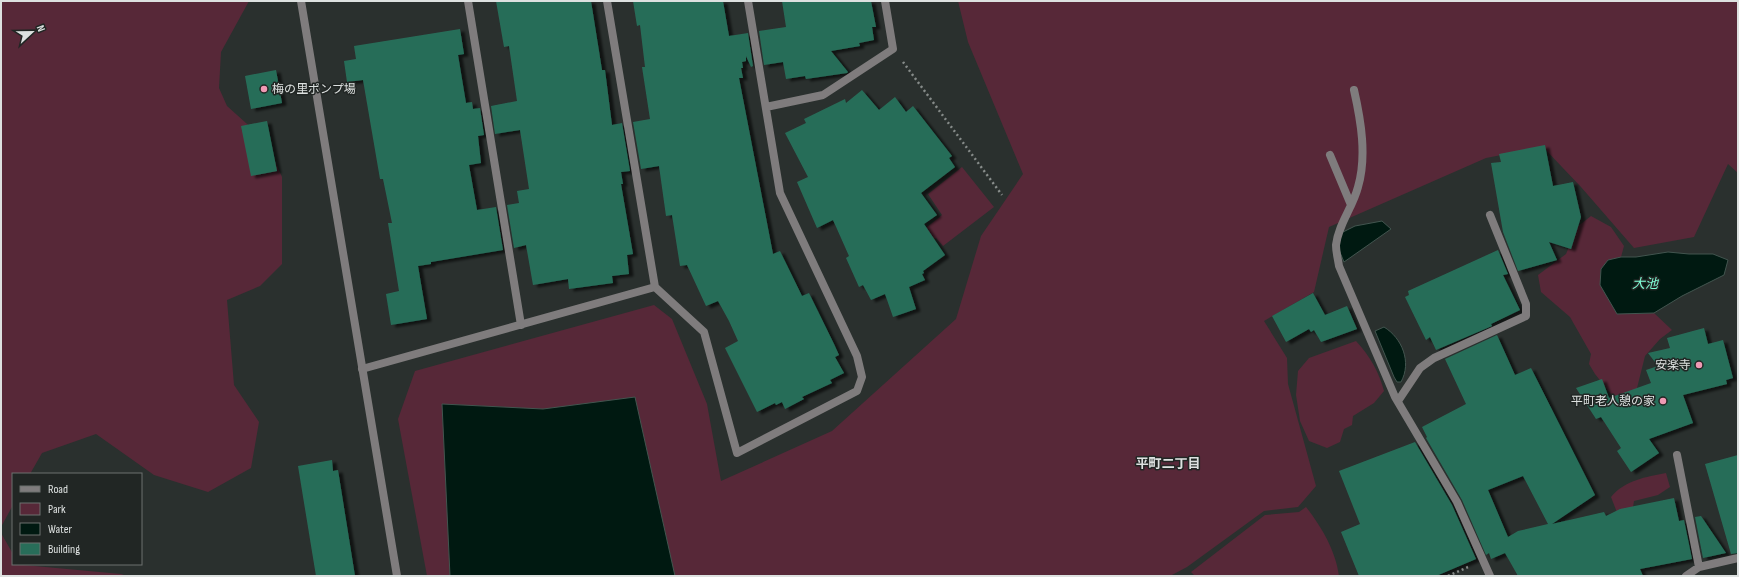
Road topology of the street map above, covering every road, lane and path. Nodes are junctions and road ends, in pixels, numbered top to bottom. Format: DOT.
graph roads {
  1 [pos="301,1"];
  2 [pos="468,1"];
  3 [pos="607,1"];
  4 [pos="748,1"];
  5 [pos="885,1"];
  6 [pos="893,49"];
  7 [pos="1354,90"];
  8 [pos="766,107"];
  9 [pos="1330,155"];
  10 [pos="1002,195"];
  11 [pos="1351,205"];
  12 [pos="1490,215"];
  13 [pos="655,287"];
  14 [pos="522,325"];
  15 [pos="362,369"];
  16 [pos="1398,401"];
  17 [pos="1678,455"];
  18 [pos="1738,558"];
  19 [pos="1699,567"];
  20 [pos="397,576"];
  21 [pos="1490,576"];
  22 [pos="1686,576"];
  1 -- 15 [label="street"];
  2 -- 14 [label="street"];
  3 -- 13 [label="street"];
  4 -- 8 [label="street"];
  5 -- 6 [label="street"];
  6 -- 8 [label="street"];
  6 -- 10 [label="path"];
  7 -- 11 [label="street"];
  8 -- 13 [label="street"];
  9 -- 11 [label="street"];
  11 -- 16 [label="street"];
  12 -- 16 [label="street"];
  13 -- 14 [label="street"];
  14 -- 15 [label="street"];
  15 -- 20 [label="street"];
  16 -- 21 [label="street"];
  17 -- 19 [label="street"];
  18 -- 19 [label="street"];
  19 -- 22 [label="street"];
}
